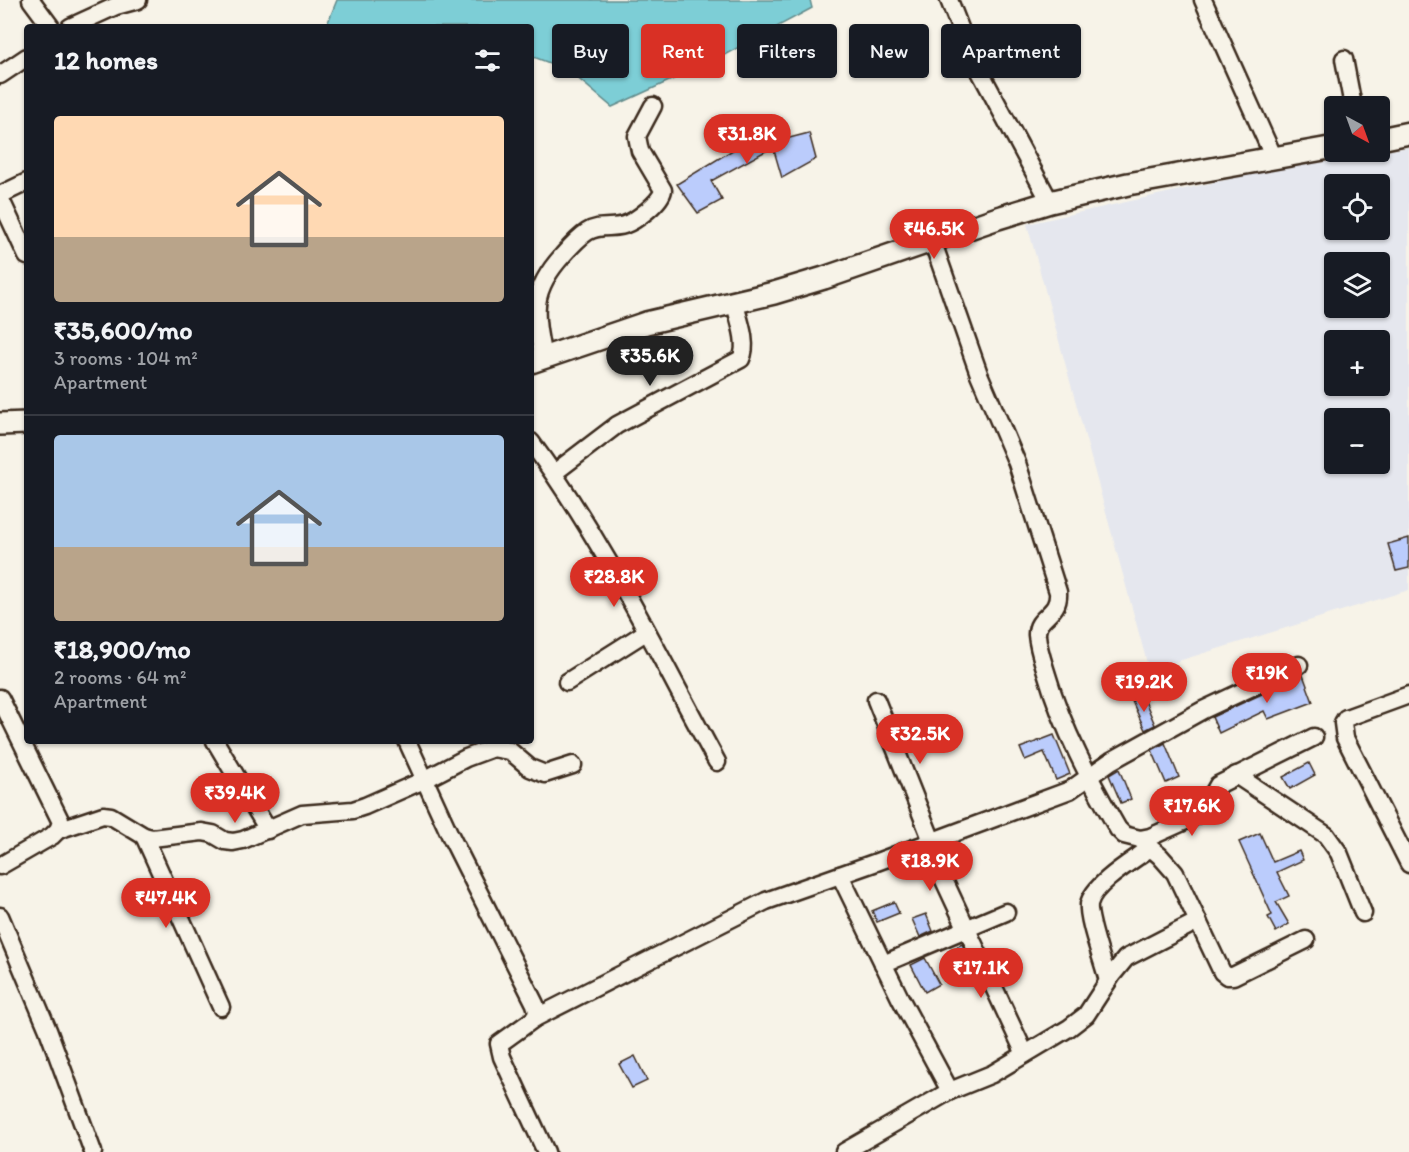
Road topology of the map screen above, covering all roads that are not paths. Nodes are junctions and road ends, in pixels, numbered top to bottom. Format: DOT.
graph roads {
  1 [pos="31,0"];
  2 [pos="138,0"];
  3 [pos="949,0"];
  4 [pos="1203,0"];
  5 [pos="49,24"];
  6 [pos="77,24"];
  7 [pos="24,59"];
  8 [pos="1344,59"];
  9 [pos="0,75"];
  10 [pos="1351,96"];
  11 [pos="653,106"];
  12 [pos="1409,133"];
  13 [pos="1390,137"];
  14 [pos="1324,149"];
  15 [pos="1274,158"];
  16 [pos="24,184"];
  17 [pos="0,196"];
  18 [pos="1050,202"];
  19 [pos="932,240"];
  20 [pos="24,249"];
  21 [pos="734,301"];
  22 [pos="537,360"];
  23 [pos="24,423"];
  24 [pos="0,424"];
  25 [pos="534,446"];
  26 [pos="554,473"];
  27 [pos="646,632"];
  28 [pos="1299,665"];
  29 [pos="567,682"];
  30 [pos="1409,695"];
  31 [pos="0,698"];
  32 [pos="876,700"];
  33 [pos="1314,737"];
  34 [pos="216,744"];
  35 [pos="408,744"];
  36 [pos="717,762"];
  37 [pos="573,765"];
  38 [pos="1236,775"];
  39 [pos="1089,778"];
  40 [pos="424,780"];
  41 [pos="58,830"];
  42 [pos="268,830"];
  43 [pos="144,836"];
  44 [pos="932,842"];
  45 [pos="1145,844"];
  46 [pos="1409,864"];
  47 [pos="0,866"];
  48 [pos="840,875"];
  49 [pos="1006,912"];
  50 [pos="1363,913"];
  51 [pos="0,916"];
  52 [pos="1198,921"];
  53 [pos="968,928"];
  54 [pos="1306,940"];
  55 [pos="883,964"];
  56 [pos="1108,981"];
  57 [pos="221,1007"];
  58 [pos="535,1018"];
  59 [pos="1025,1054"];
  60 [pos="950,1091"];
  61 [pos="93,1152"];
  62 [pos="546,1152"];
  63 [pos="844,1152"];
  1 -- 5 [label="street"];
  2 -- 6 [label="street"];
  3 -- 18 [label="street"];
  4 -- 15 [label="street"];
  7 -- 9 [label="street"];
  8 -- 10 [label="street"];
  11 -- 22 [label="street"];
  12 -- 13 [label="main road"];
  14 -- 15 [label="main road"];
  15 -- 18 [label="main road"];
  16 -- 17 [label="street"];
  17 -- 20 [label="street"];
  18 -- 19 [label="main road"];
  19 -- 21 [label="main road"];
  19 -- 39 [label="street"];
  21 -- 22 [label="main road"];
  21 -- 26 [label="street"];
  23 -- 24 [label="main road"];
  25 -- 26 [label="street"];
  26 -- 27 [label="street"];
  27 -- 29 [label="street"];
  27 -- 36 [label="street"];
  28 -- 39 [label="street"];
  30 -- 46 [label="street"];
  31 -- 41 [label="street"];
  32 -- 44 [label="street"];
  33 -- 38 [label="street"];
  34 -- 42 [label="street"];
  35 -- 40 [label="street"];
  37 -- 40 [label="street"];
  38 -- 45 [label="street"];
  38 -- 50 [label="street"];
  39 -- 44 [label="street"];
  39 -- 45 [label="street"];
  40 -- 42 [label="street"];
  40 -- 58 [label="street"];
  41 -- 43 [label="street"];
  41 -- 47 [label="street"];
  42 -- 43 [label="street"];
  43 -- 57 [label="street"];
  44 -- 48 [label="street"];
  44 -- 53 [label="street"];
  45 -- 52 [label="street"];
  45 -- 56 [label="street"];
  48 -- 55 [label="street"];
  48 -- 58 [label="street"];
  49 -- 53 [label="street"];
  51 -- 61 [label="street"];
  52 -- 54 [label="street"];
  52 -- 56 [label="street"];
  53 -- 55 [label="street"];
  53 -- 59 [label="street"];
  55 -- 60 [label="street"];
  56 -- 59 [label="street"];
  58 -- 62 [label="street"];
  59 -- 60 [label="street"];
  60 -- 63 [label="street"];
}
